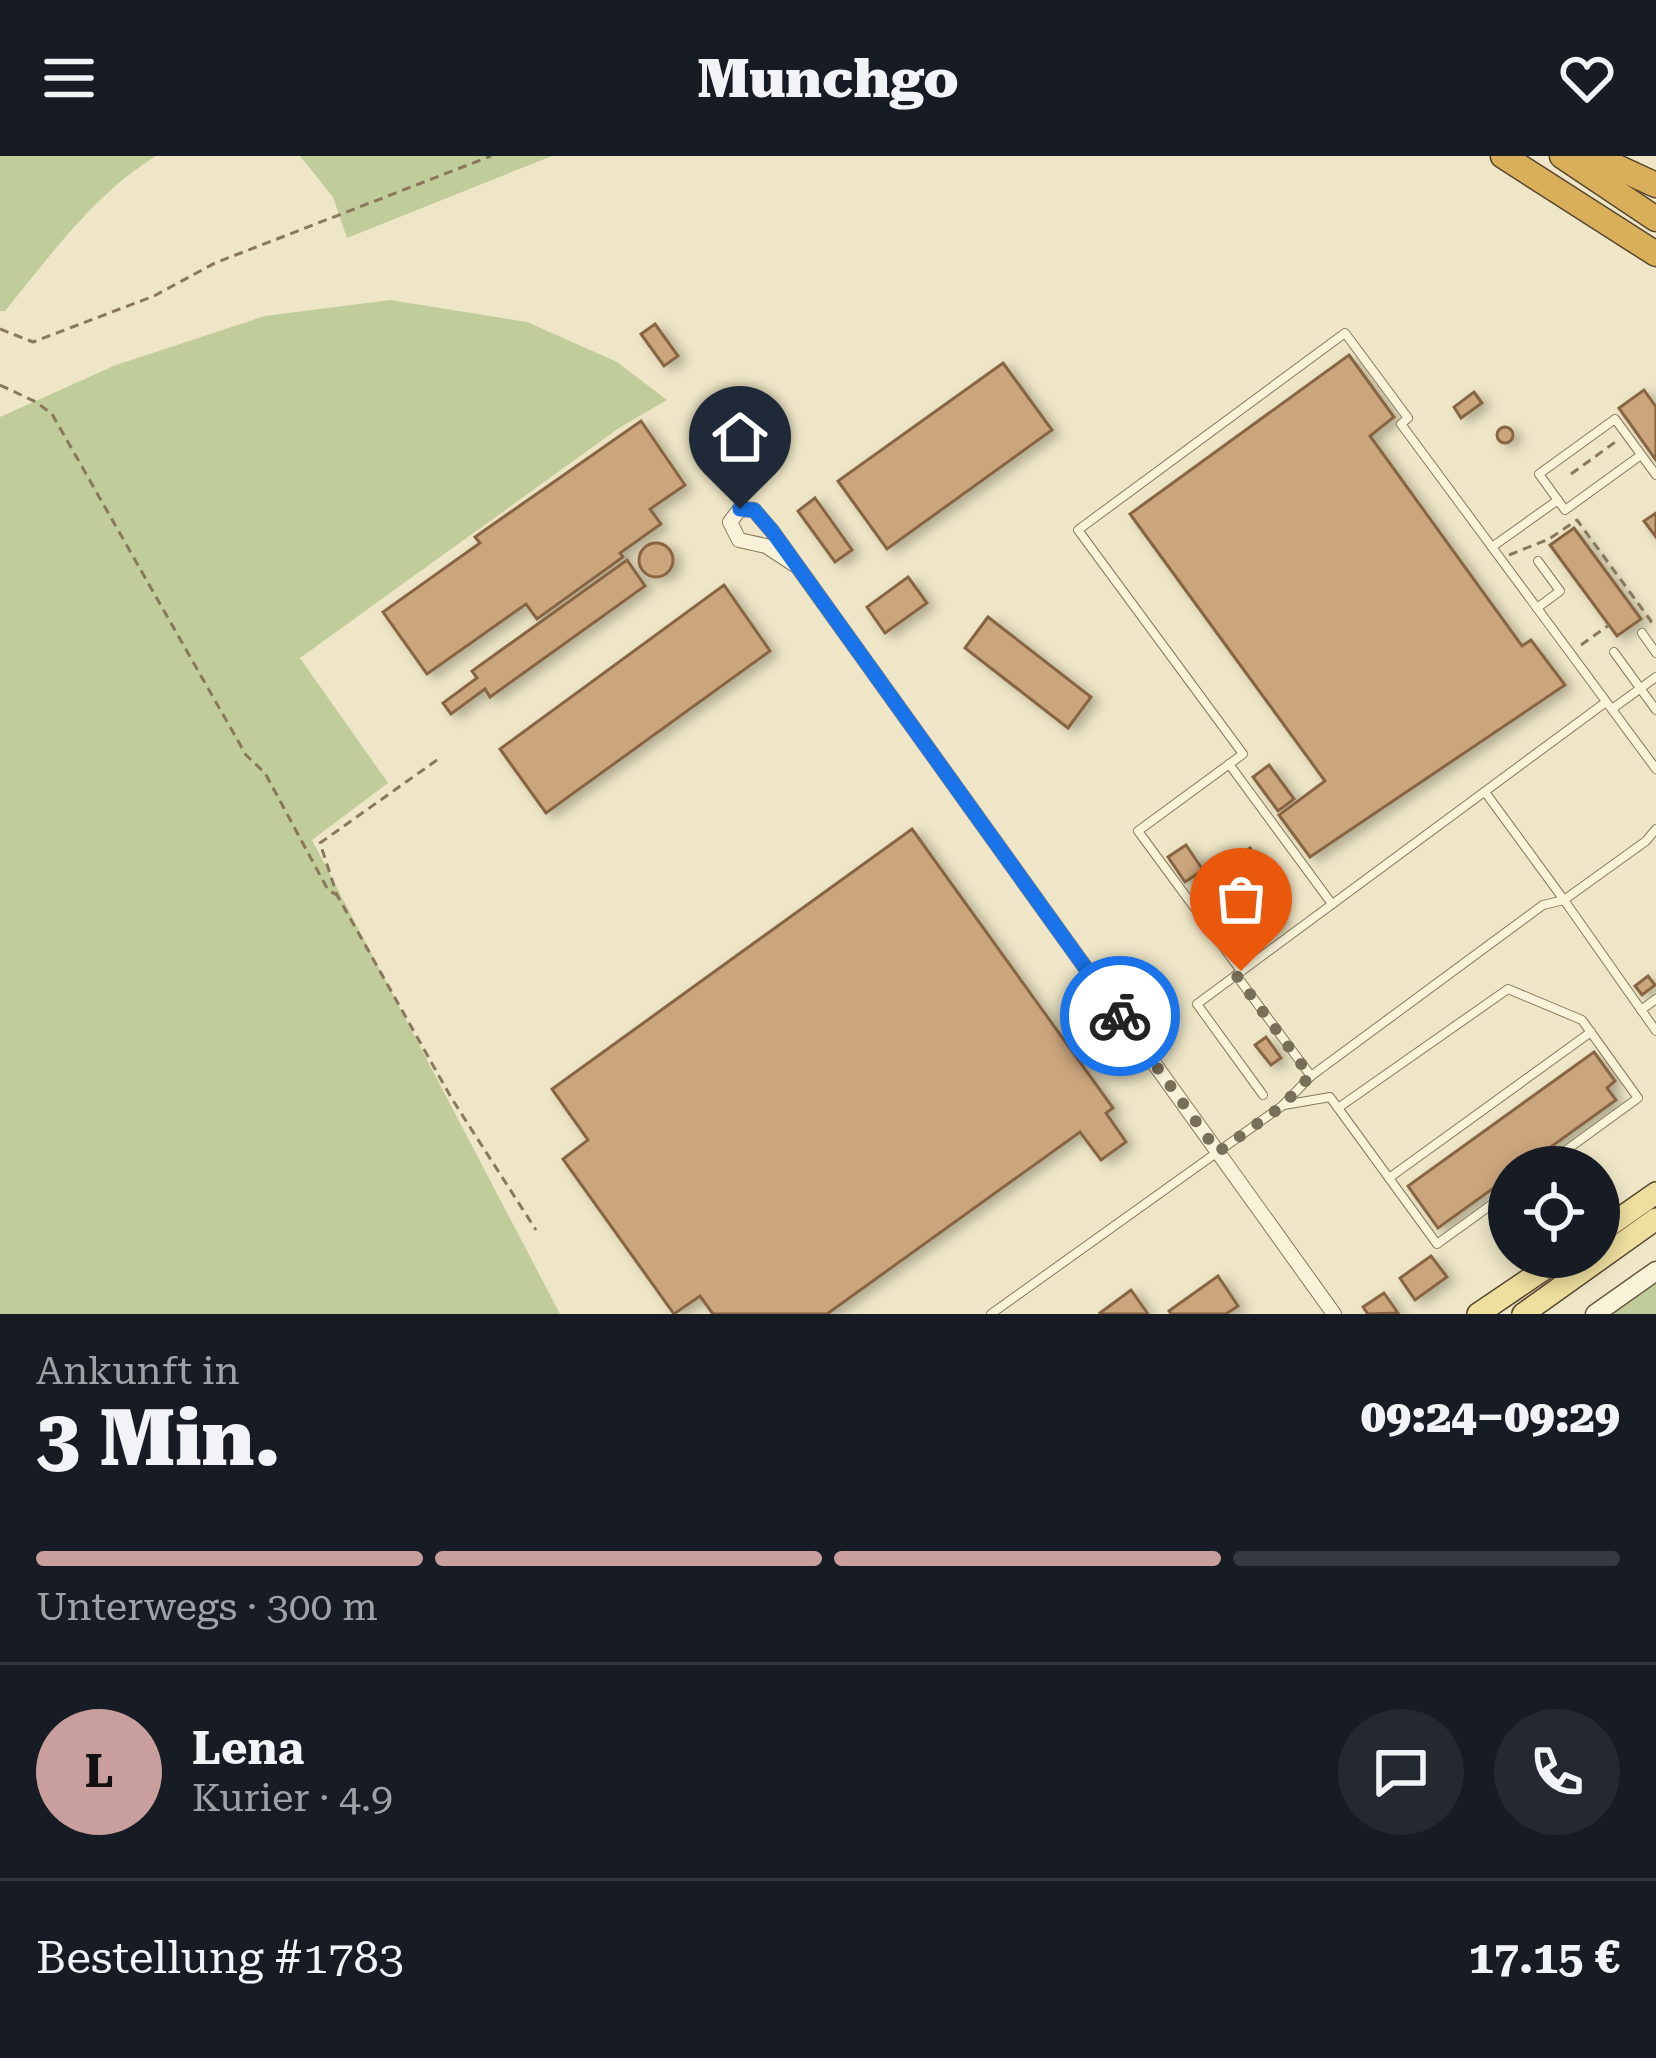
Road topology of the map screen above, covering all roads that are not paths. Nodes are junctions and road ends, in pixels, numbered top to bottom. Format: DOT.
graph roads {
  1 [pos="1504,156"];
  2 [pos="1562,156"];
  3 [pos="1593,156"];
  4 [pos="1656,185"];
  5 [pos="1656,218"];
  6 [pos="1656,258"];
  7 [pos="1641,455"];
  8 [pos="1656,475"];
  9 [pos="1558,500"];
  10 [pos="1492,547"];
  11 [pos="1538,561"];
  12 [pos="795,565"];
  13 [pos="1537,608"];
  14 [pos="1640,632"];
  15 [pos="1614,652"];
  16 [pos="1656,653"];
  17 [pos="1656,677"];
  18 [pos="1640,688"];
  19 [pos="1609,705"];
  20 [pos="1656,710"];
  21 [pos="1229,764"];
  22 [pos="1656,769"];
  23 [pos="1484,792"];
  24 [pos="1656,829"];
  25 [pos="1564,900"];
  26 [pos="1332,904"];
  27 [pos="1239,973"];
  28 [pos="1656,999"];
  29 [pos="1641,1010"];
  30 [pos="1656,1030"];
  31 [pos="1591,1032"];
  32 [pos="1310,1076"];
  33 [pos="1263,1095"];
  34 [pos="1282,1106"];
  35 [pos="1338,1108"];
  36 [pos="1572,1146"];
  37 [pos="1218,1152"];
  38 [pos="1389,1178"];
  39 [pos="1656,1193"];
  40 [pos="1488,1207"];
  41 [pos="1620,1218"];
  42 [pos="1656,1219"];
  43 [pos="1656,1271"];
  44 [pos="1531,1278"];
  45 [pos="991,1314"];
  46 [pos="1334,1314"];
  47 [pos="1478,1314"];
  48 [pos="1523,1314"];
  49 [pos="1595,1314"];
  1 -- 6 [label="highway"];
  2 -- 5 [label="highway"];
  3 -- 4 [label="highway"];
  7 -- 8 [label="lane"];
  7 -- 9 [label="lane"];
  7 -- 9 [label="lane"];
  9 -- 10 [label="lane"];
  10 -- 13 [label="lane"];
  10 -- 21 [label="lane"];
  11 -- 13 [label="lane"];
  12 -- 12 [label="street"];
  12 -- 37 [label="street"];
  13 -- 19 [label="lane"];
  14 -- 16 [label="lane"];
  15 -- 18 [label="lane"];
  17 -- 18 [label="lane"];
  18 -- 19 [label="lane"];
  18 -- 20 [label="lane"];
  19 -- 22 [label="lane"];
  19 -- 23 [label="lane"];
  21 -- 26 [label="lane"];
  21 -- 27 [label="lane"];
  23 -- 25 [label="lane"];
  23 -- 26 [label="lane"];
  24 -- 25 [label="lane"];
  25 -- 29 [label="lane"];
  25 -- 32 [label="lane"];
  26 -- 27 [label="lane"];
  27 -- 32 [label="lane"];
  27 -- 33 [label="lane"];
  28 -- 29 [label="lane"];
  29 -- 30 [label="lane"];
  31 -- 35 [label="lane"];
  31 -- 36 [label="lane"];
  31 -- 38 [label="lane"];
  32 -- 34 [label="lane"];
  34 -- 35 [label="lane"];
  34 -- 37 [label="lane"];
  35 -- 38 [label="lane"];
  37 -- 45 [label="lane"];
  37 -- 46 [label="street"];
  38 -- 40 [label="lane"];
  39 -- 41 [label="main road"];
  42 -- 48 [label="main road"];
  43 -- 49 [label="street"];
  44 -- 47 [label="main road"];
}
